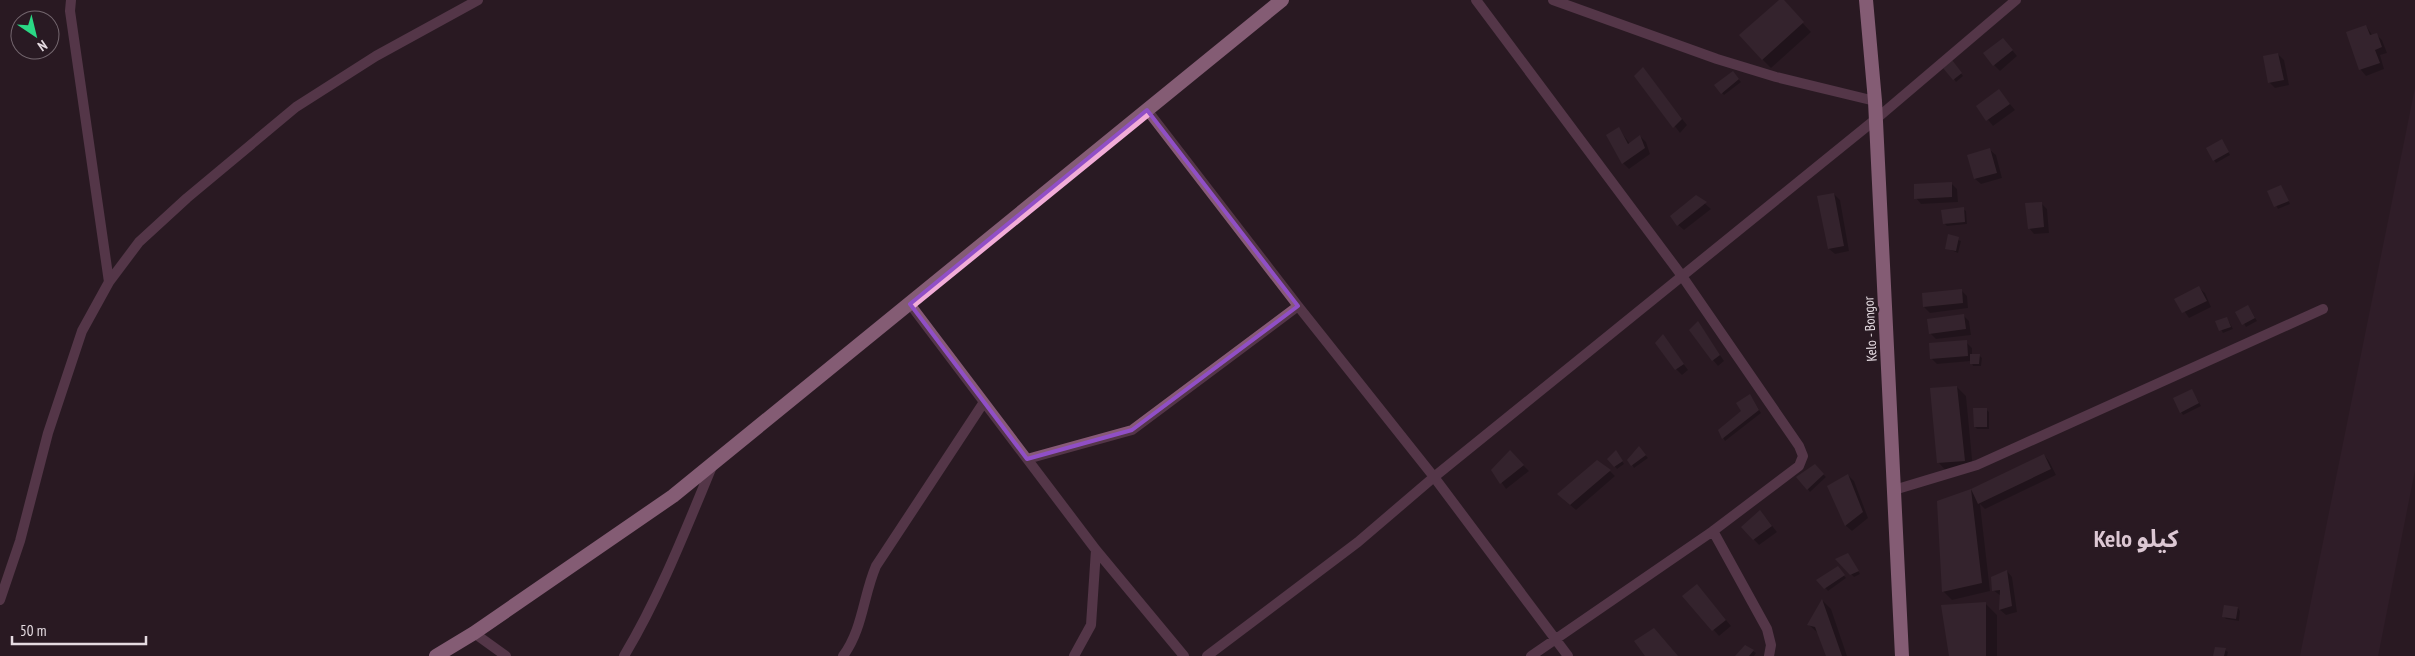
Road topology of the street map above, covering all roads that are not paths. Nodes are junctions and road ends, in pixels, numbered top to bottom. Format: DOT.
graph roads {
  1 [pos="71,0"];
  2 [pos="478,0"];
  3 [pos="1282,0"];
  4 [pos="1476,0"];
  5 [pos="1553,0"];
  6 [pos="1866,0"];
  7 [pos="2016,0"];
  8 [pos="1875,101"];
  9 [pos="1147,110"];
  10 [pos="1876,119"];
  11 [pos="1682,276"];
  12 [pos="109,282"];
  13 [pos="910,304"];
  14 [pos="1298,306"];
  15 [pos="2323,309"];
  16 [pos="984,402"];
  17 [pos="1027,459"];
  18 [pos="714,463"];
  19 [pos="1434,477"];
  20 [pos="1894,490"];
  21 [pos="1713,531"];
  22 [pos="1096,550"];
  23 [pos="0,600"];
  24 [pos="474,633"];
  25 [pos="1556,638"];
  26 [pos="436,656"];
  27 [pos="506,656"];
  28 [pos="624,656"];
  29 [pos="843,656"];
  30 [pos="1074,656"];
  31 [pos="1184,656"];
  32 [pos="1207,656"];
  33 [pos="1531,656"];
  34 [pos="1568,656"];
  35 [pos="1768,656"];
  36 [pos="1902,656"];
  1 -- 12 [label="street"];
  2 -- 12 [label="street"];
  3 -- 9 [label="highway"];
  4 -- 11 [label="street"];
  5 -- 8 [label="street"];
  6 -- 8 [label="highway, Kelo - Bongor"];
  7 -- 10 [label="street"];
  8 -- 10 [label="highway, Kelo - Bongor"];
  9 -- 13 [label="highway"];
  9 -- 14 [label="street"];
  10 -- 11 [label="street"];
  10 -- 20 [label="highway, Kelo - Bongor"];
  11 -- 19 [label="street"];
  11 -- 21 [label="street"];
  12 -- 23 [label="street"];
  13 -- 16 [label="street"];
  13 -- 18 [label="highway"];
  14 -- 17 [label="street"];
  14 -- 19 [label="street"];
  15 -- 20 [label="street"];
  16 -- 17 [label="street"];
  16 -- 29 [label="street"];
  17 -- 22 [label="street"];
  18 -- 24 [label="highway"];
  18 -- 28 [label="street"];
  19 -- 25 [label="street"];
  19 -- 32 [label="street"];
  20 -- 36 [label="highway, Kelo - Bongor"];
  21 -- 25 [label="street"];
  21 -- 35 [label="street"];
  22 -- 30 [label="street"];
  22 -- 31 [label="street"];
  24 -- 26 [label="highway"];
  24 -- 27 [label="street"];
  25 -- 33 [label="street"];
  25 -- 34 [label="street"];
}
